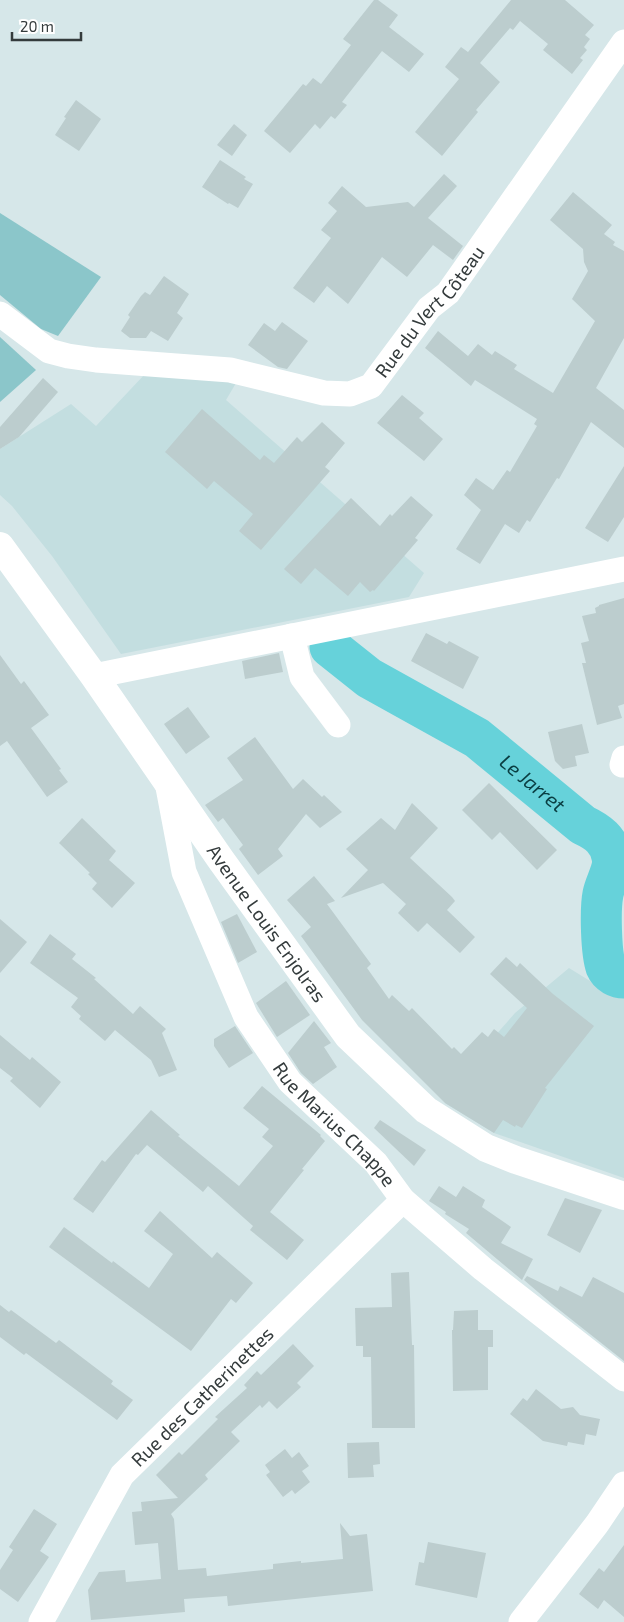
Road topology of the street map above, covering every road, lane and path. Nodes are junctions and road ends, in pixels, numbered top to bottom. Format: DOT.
graph roads {
  1 [pos="624,42"];
  2 [pos="0,314"];
  3 [pos="0,546"];
  4 [pos="624,569"];
  5 [pos="292,636"];
  6 [pos="94,676"];
  7 [pos="338,725"];
  8 [pos="167,782"];
  9 [pos="624,1196"];
  10 [pos="403,1200"];
  11 [pos="624,1379"];
  12 [pos="624,1484"];
  13 [pos="41,1622"];
  14 [pos="521,1622"];
  1 -- 2 [label="street, Rue du Vert Côteau"];
  3 -- 6 [label="main road, Avenue Louis Enjolras"];
  4 -- 5 [label="street"];
  5 -- 6 [label="street"];
  5 -- 7 [label="street"];
  6 -- 8 [label="main road, Avenue Louis Enjolras"];
  8 -- 9 [label="main road, Avenue Louis Enjolras"];
  8 -- 10 [label="street, Rue Marius Chappe"];
  10 -- 11 [label="street, Rue Marius Chappe"];
  10 -- 13 [label="street, Rue des Catherinettes"];
  12 -- 14 [label="street"];
}
